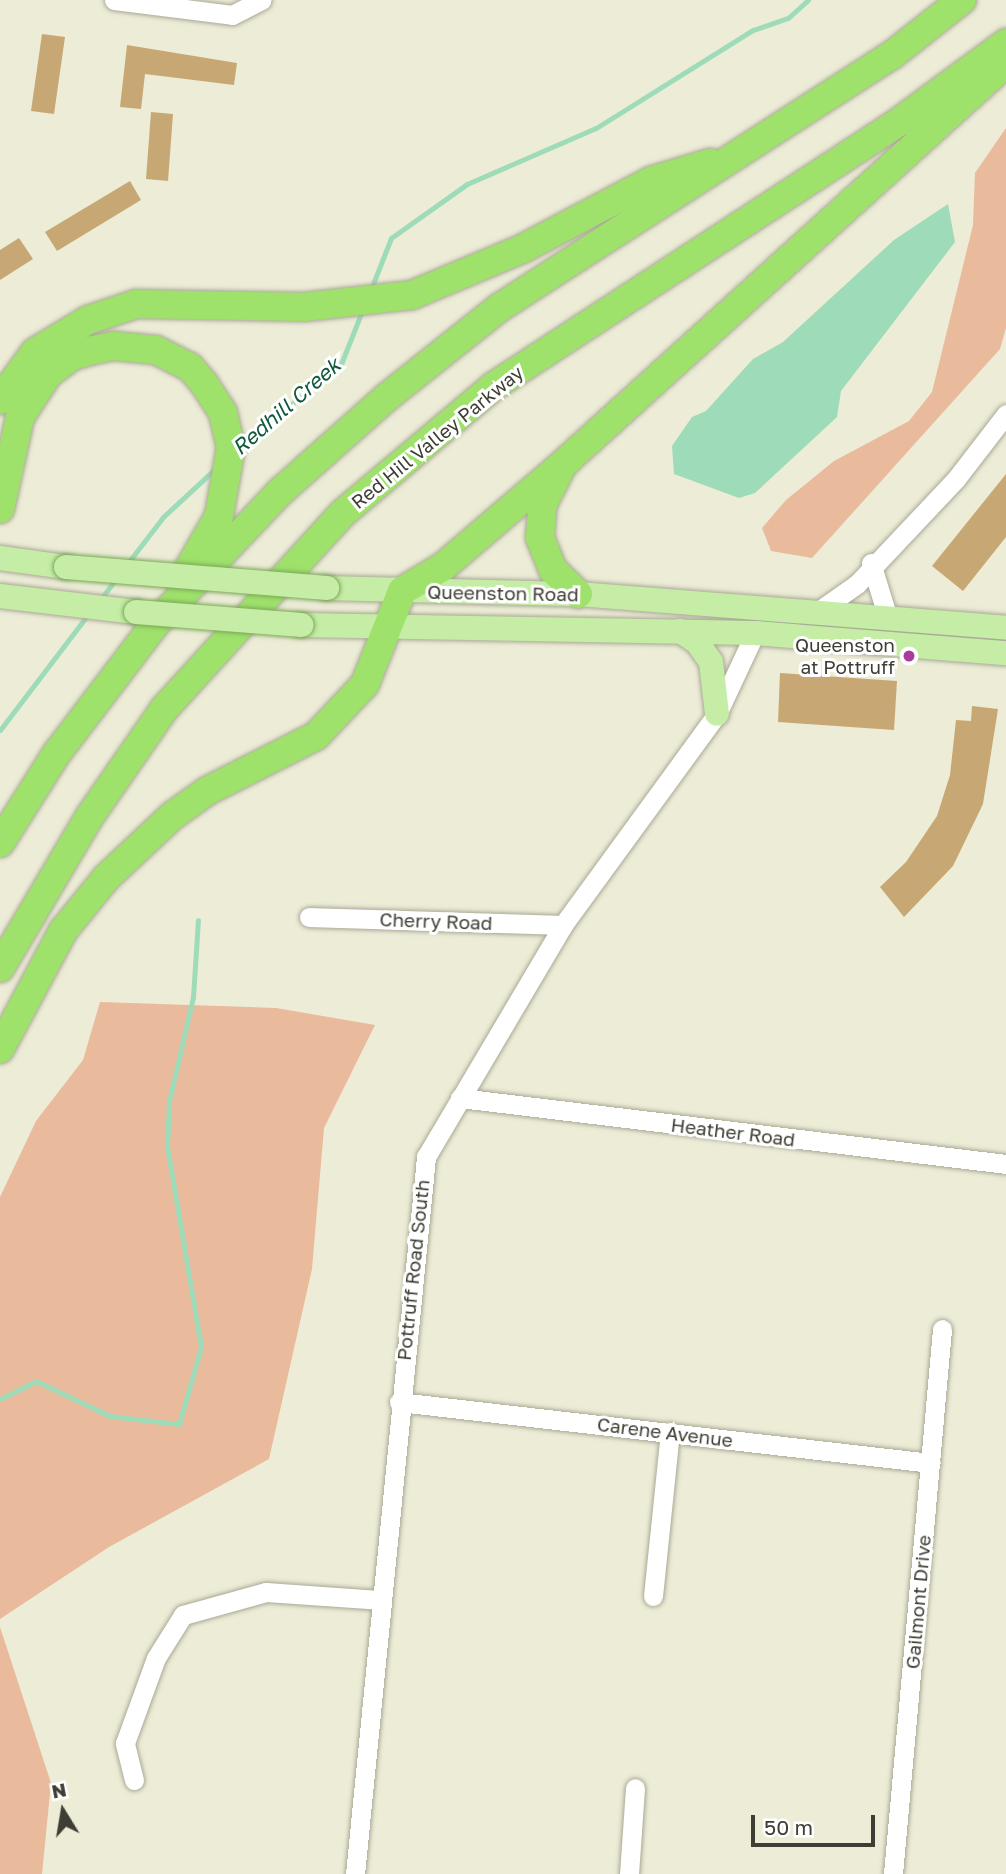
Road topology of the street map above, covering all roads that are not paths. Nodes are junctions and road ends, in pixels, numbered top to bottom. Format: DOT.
graph roads {
  1 [pos="114,0"];
  2 [pos="962,0"];
  3 [pos="256,4"];
  4 [pos="1006,43"];
  5 [pos="1006,63"];
  6 [pos="743,153"];
  7 [pos="0,400"];
  8 [pos="1006,414"];
  9 [pos="563,464"];
  10 [pos="0,509"];
  11 [pos="0,558"];
  12 [pos="871,563"];
  13 [pos="402,591"];
  14 [pos="578,593"];
  15 [pos="0,596"];
  16 [pos="820,610"];
  17 [pos="887,615"];
  18 [pos="156,623"];
  19 [pos="1006,628"];
  20 [pos="389,630"];
  21 [pos="680,631"];
  22 [pos="755,634"];
  23 [pos="1006,653"];
  24 [pos="717,714"];
  25 [pos="0,843"];
  26 [pos="309,917"];
  27 [pos="563,925"];
  28 [pos="0,968"];
  29 [pos="0,1049"];
  30 [pos="460,1098"];
  31 [pos="1006,1164"];
  32 [pos="942,1329"];
  33 [pos="399,1402"];
  34 [pos="670,1432"];
  35 [pos="931,1463"];
  36 [pos="653,1596"];
  37 [pos="379,1601"];
  38 [pos="134,1780"];
  39 [pos="635,1788"];
  40 [pos="355,1874"];
  41 [pos="629,1874"];
  42 [pos="893,1874"];
  1 -- 3 [label="street"];
  2 -- 6 [label="highway"];
  4 -- 28 [label="highway, Red Hill Valley Parkway"];
  5 -- 9 [label="highway"];
  6 -- 7 [label="highway"];
  6 -- 18 [label="highway"];
  8 -- 12 [label="street"];
  9 -- 13 [label="highway"];
  9 -- 14 [label="highway"];
  10 -- 18 [label="highway"];
  11 -- 13 [label="main road, Queenston Road, bridge"];
  12 -- 16 [label="street"];
  12 -- 17 [label="street"];
  13 -- 14 [label="main road, Queenston Road"];
  13 -- 20 [label="highway"];
  14 -- 16 [label="main road, Queenston Road"];
  15 -- 20 [label="main road, Queenston Road, bridge"];
  16 -- 17 [label="main road, Queenston Road"];
  17 -- 19 [label="main road, Queenston Road"];
  18 -- 25 [label="highway"];
  20 -- 21 [label="main road, Queenston Road"];
  20 -- 29 [label="highway"];
  21 -- 22 [label="main road, Queenston Road"];
  21 -- 24 [label="main road"];
  22 -- 23 [label="main road, Queenston Road"];
  22 -- 24 [label="street, Pottruff Road South"];
  24 -- 27 [label="street, Pottruff Road South"];
  26 -- 27 [label="street, Cherry Road"];
  27 -- 30 [label="street, Pottruff Road South"];
  30 -- 31 [label="street, Heather Road"];
  30 -- 33 [label="street, Pottruff Road South"];
  32 -- 35 [label="street, Gailmont Drive"];
  33 -- 34 [label="street, Carene Avenue"];
  33 -- 37 [label="street, Pottruff Road South"];
  34 -- 35 [label="street, Carene Avenue"];
  34 -- 36 [label="street"];
  35 -- 42 [label="street, Gailmont Drive"];
  37 -- 38 [label="street"];
  37 -- 40 [label="street, Pottruff Road South"];
  39 -- 41 [label="street"];
}
